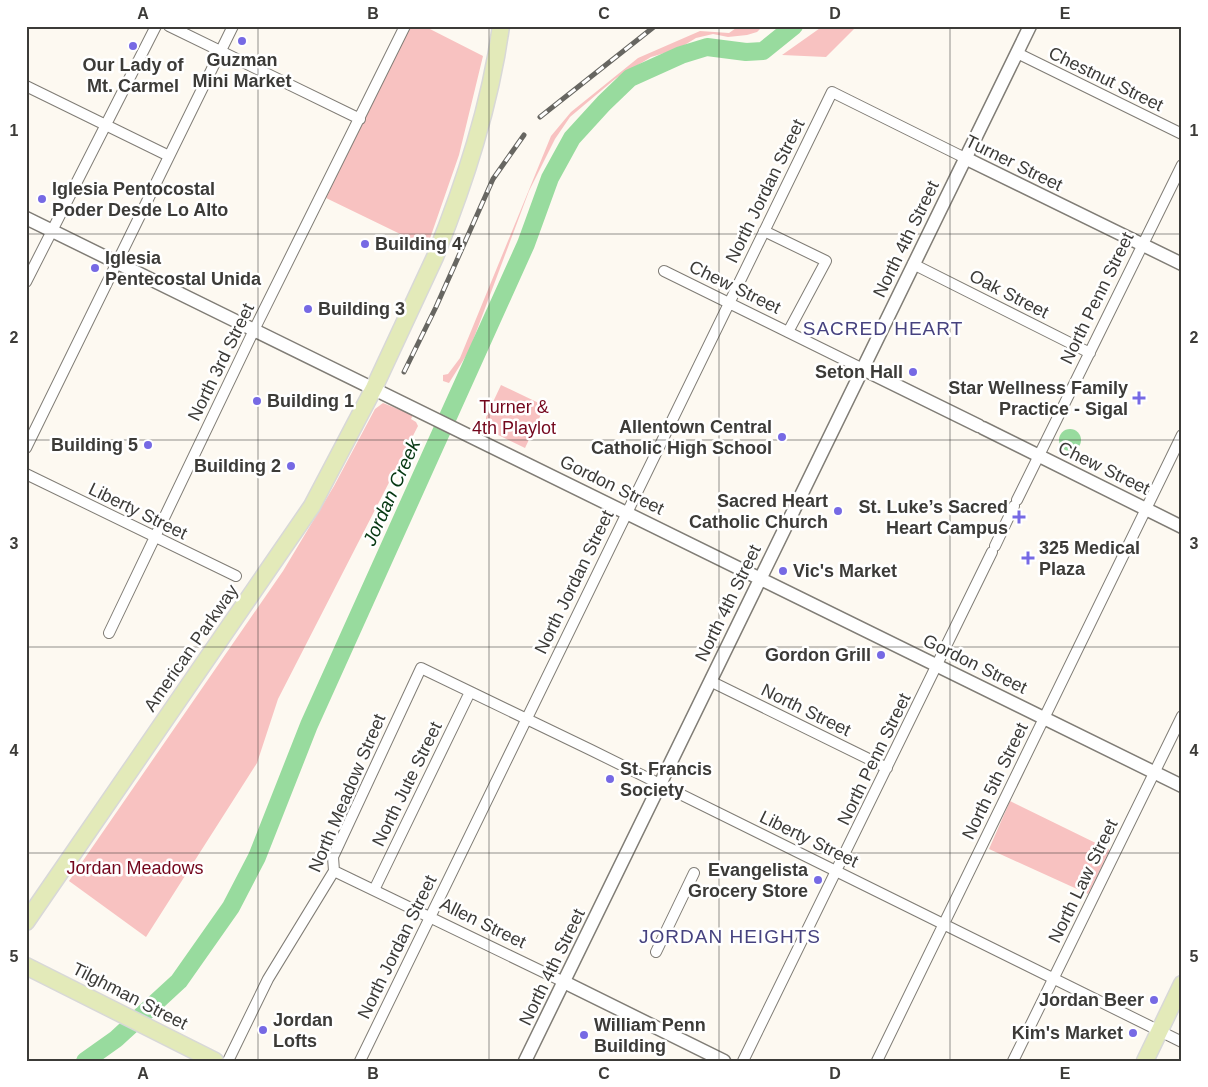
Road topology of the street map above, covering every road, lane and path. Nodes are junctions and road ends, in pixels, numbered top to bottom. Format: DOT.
graph roads {
  1 [pos="156,26"];
  2 [pos="169,26"];
  3 [pos="233,26"];
  4 [pos="405,26"];
  5 [pos="501,26"];
  6 [pos="1030,26"];
  7 [pos="220,51"];
  8 [pos="1017,52"];
  9 [pos="26,86"];
  10 [pos="832,92"];
  11 [pos="360,119"];
  12 [pos="106,125"];
  13 [pos="1182,134"];
  14 [pos="169,156"];
  15 [pos="965,158"];
  16 [pos="1182,165"];
  17 [pos="26,218"];
  18 [pos="52,230"];
  19 [pos="764,231"];
  20 [pos="1143,244"];
  21 [pos="117,263"];
  22 [pos="913,264"];
  23 [pos="1182,264"];
  24 [pos="664,271"];
  25 [pos="26,282"];
  26 [pos="728,303"];
  27 [pos="254,330"];
  28 [pos="788,332"];
  29 [pos="1090,353"];
  30 [pos="863,369"];
  31 [pos="374,388"];
  32 [pos="1182,435"];
  33 [pos="26,448"];
  34 [pos="1038,456"];
  35 [pos="26,474"];
  36 [pos="1147,509"];
  37 [pos="626,512"];
  38 [pos="1182,526"];
  39 [pos="155,538"];
  40 [pos="236,576"];
  41 [pos="760,578"];
  42 [pos="109,633"];
  43 [pos="938,666"];
  44 [pos="421,668"];
  45 [pos="710,681"];
  46 [pos="470,692"];
  47 [pos="1182,716"];
  48 [pos="1045,717"];
  49 [pos="525,718"];
  50 [pos="887,768"];
  51 [pos="1154,772"];
  52 [pos="660,784"];
  53 [pos="1182,786"];
  54 [pos="334,871"];
  55 [pos="837,871"];
  56 [pos="694,873"];
  57 [pos="374,890"];
  58 [pos="430,917"];
  59 [pos="26,922"];
  60 [pos="943,924"];
  61 [pos="656,952"];
  62 [pos="26,966"];
  63 [pos="1054,979"];
  64 [pos="564,982"];
  65 [pos="1182,984"];
  66 [pos="1160,1031"];
  67 [pos="1182,1042"];
  68 [pos="215,1061"];
  69 [pos="228,1061"];
  70 [pos="360,1061"];
  71 [pos="525,1061"];
  72 [pos="724,1061"];
  73 [pos="744,1061"];
  74 [pos="877,1061"];
  75 [pos="1013,1061"];
  76 [pos="1145,1061"];
  1 -- 12 [label="street"];
  2 -- 7 [label="street"];
  3 -- 7 [label="street"];
  4 -- 11 [label="street, North 3rd Street"];
  5 -- 31 [label="main road, American Parkway"];
  6 -- 8 [label="street, North 4th Street"];
  7 -- 11 [label="street"];
  7 -- 14 [label="street"];
  8 -- 13 [label="street, Chestnut Street"];
  8 -- 15 [label="street, North 4th Street"];
  9 -- 12 [label="street"];
  10 -- 15 [label="street, Turner Street"];
  10 -- 19 [label="street, North Jordan Street"];
  11 -- 27 [label="street, North 3rd Street"];
  12 -- 14 [label="street"];
  12 -- 18 [label="street"];
  14 -- 21 [label="street"];
  15 -- 20 [label="street, Turner Street"];
  15 -- 22 [label="street, North 4th Street"];
  16 -- 20 [label="street, North Penn Street"];
  17 -- 18 [label="street, Gordon Street"];
  18 -- 21 [label="street, Gordon Street"];
  18 -- 25 [label="street"];
  19 -- 26 [label="street, North Jordan Street"];
  19 -- 28 [label="street"];
  20 -- 23 [label="street, Turner Street"];
  20 -- 29 [label="street, North Penn Street"];
  21 -- 27 [label="street, Gordon Street"];
  21 -- 33 [label="street"];
  22 -- 29 [label="street, Oak Street"];
  22 -- 30 [label="street, North 4th Street"];
  24 -- 26 [label="street, Chew Street"];
  26 -- 28 [label="street, Chew Street"];
  26 -- 37 [label="street, North Jordan Street"];
  27 -- 31 [label="street, Gordon Street"];
  27 -- 39 [label="street, North 3rd Street"];
  28 -- 30 [label="street, Chew Street"];
  29 -- 34 [label="street, North Penn Street"];
  30 -- 34 [label="street, Chew Street"];
  30 -- 41 [label="street, North 4th Street"];
  31 -- 37 [label="street, Gordon Street"];
  31 -- 59 [label="main road, American Parkway"];
  32 -- 36 [label="street, North 5th Street"];
  34 -- 36 [label="street, Chew Street"];
  34 -- 43 [label="street, North Penn Street"];
  35 -- 39 [label="street, Liberty Street"];
  36 -- 38 [label="street, Chew Street"];
  36 -- 48 [label="street, North 5th Street"];
  37 -- 41 [label="street, Gordon Street"];
  37 -- 49 [label="street, North Jordan Street"];
  39 -- 40 [label="street, Liberty Street"];
  39 -- 42 [label="street, North 3rd Street"];
  41 -- 43 [label="street, Gordon Street"];
  41 -- 45 [label="street, North 4th Street"];
  43 -- 48 [label="street, Gordon Street"];
  43 -- 50 [label="street, North Penn Street"];
  44 -- 46 [label="street, Liberty Street"];
  44 -- 54 [label="street, North Meadow Street"];
  45 -- 50 [label="street, North Street"];
  45 -- 52 [label="street, North 4th Street"];
  46 -- 49 [label="street, Liberty Street"];
  46 -- 57 [label="street, North Jute Street"];
  47 -- 51 [label="street, North Law Street"];
  48 -- 51 [label="street, Gordon Street"];
  48 -- 60 [label="street, North 5th Street"];
  49 -- 52 [label="street, Liberty Street"];
  49 -- 58 [label="street, North Jordan Street"];
  50 -- 55 [label="street, North Penn Street"];
  51 -- 53 [label="street, Gordon Street"];
  51 -- 63 [label="street, North Law Street"];
  52 -- 55 [label="street, Liberty Street"];
  52 -- 64 [label="street, North 4th Street"];
  54 -- 57 [label="street, Allen Street"];
  54 -- 69 [label="street, North Meadow Street"];
  55 -- 60 [label="street, Liberty Street"];
  55 -- 73 [label="street, North Penn Street"];
  56 -- 61 [label="street"];
  57 -- 58 [label="street, Allen Street"];
  58 -- 64 [label="street, Allen Street"];
  58 -- 70 [label="street, North Jordan Street"];
  60 -- 63 [label="street, Liberty Street"];
  60 -- 74 [label="street, North 5th Street"];
  62 -- 68 [label="main road, Tilghman Street"];
  63 -- 66 [label="street, Liberty Street"];
  63 -- 75 [label="street, North Law Street"];
  64 -- 71 [label="street, North 4th Street"];
  64 -- 72 [label="street, Allen Street"];
  65 -- 66 [label="main road"];
  66 -- 67 [label="street, Liberty Street"];
  66 -- 76 [label="main road"];
}
